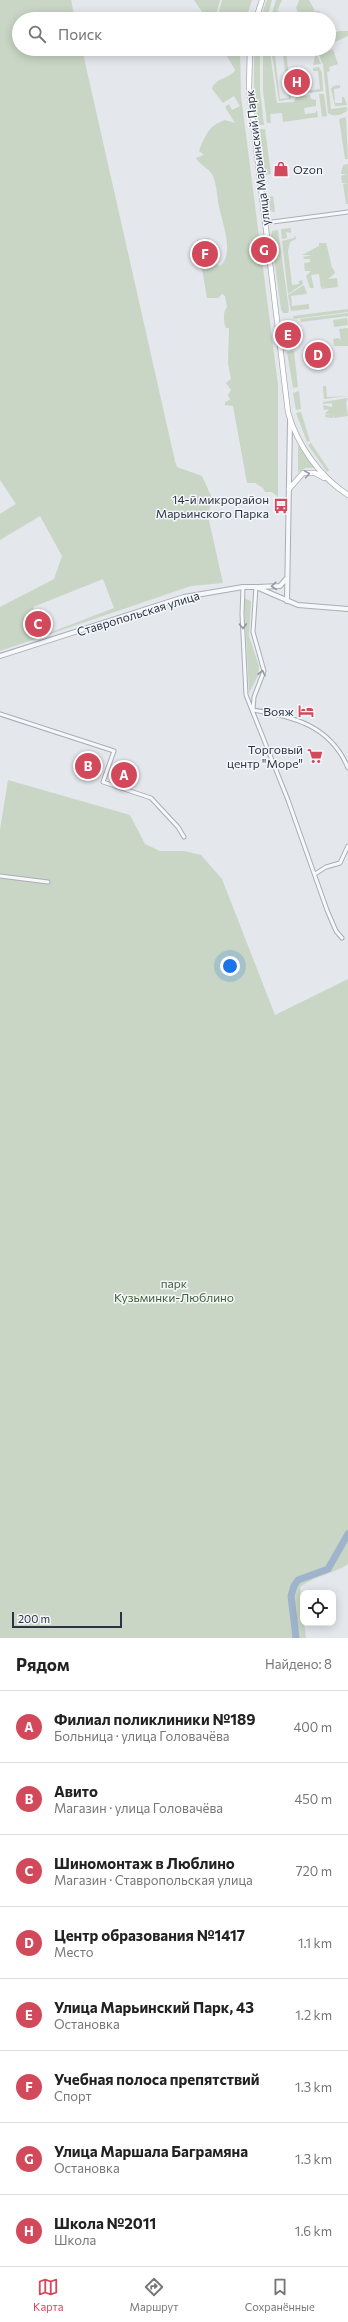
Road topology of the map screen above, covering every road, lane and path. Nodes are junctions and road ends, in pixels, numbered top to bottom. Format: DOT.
graph roads {
  1 [pos="262,0"];
  2 [pos="258,12"];
  3 [pos="250,56"];
  4 [pos="348,212"];
  5 [pos="265,224"];
  6 [pos="290,420"];
  7 [pos="329,480"];
  8 [pos="289,489"];
  9 [pos="348,495"];
  10 [pos="287,577"];
  11 [pos="243,587"];
  12 [pos="256,587"];
  13 [pos="287,600"];
  14 [pos="348,609"];
  15 [pos="0,656"];
  16 [pos="253,710"];
  17 [pos="0,714"];
  18 [pos="348,768"];
  19 [pos="184,837"];
  20 [pos="348,846"];
  21 [pos="315,874"];
  22 [pos="0,876"];
  23 [pos="48,882"];
  24 [pos="342,938"];
  1 -- 2 [label="main road"];
  3 -- 5 [label="main road, улица Марьинский Парк"];
  4 -- 5 [label="street"];
  5 -- 6 [label="main road, улица Марьинский Парк"];
  6 -- 7 [label="main road"];
  6 -- 8 [label="street, улица Марьинский Парк"];
  8 -- 7 [label="main road, one-way"];
  7 -- 9 [label="main road"];
  8 -- 10 [label="street, улица Марьинский Парк"];
  10 -- 12 [label="street, one-way"];
  10 -- 13 [label="street, улица Марьинский Парк"];
  11 -- 12 [label="street, Ставропольская улица"];
  11 -- 15 [label="street, Ставропольская улица"];
  11 -- 16 [label="street, one-way"];
  12 -- 13 [label="street, Ставропольская улица"];
  16 -- 12 [label="street, one-way"];
  13 -- 14 [label="street, Ставропольская улица"];
  16 -- 18 [label="street"];
  16 -- 21 [label="street"];
  17 -- 19 [label="street"];
  20 -- 21 [label="street"];
  21 -- 24 [label="street"];
  22 -- 23 [label="street"];
}
